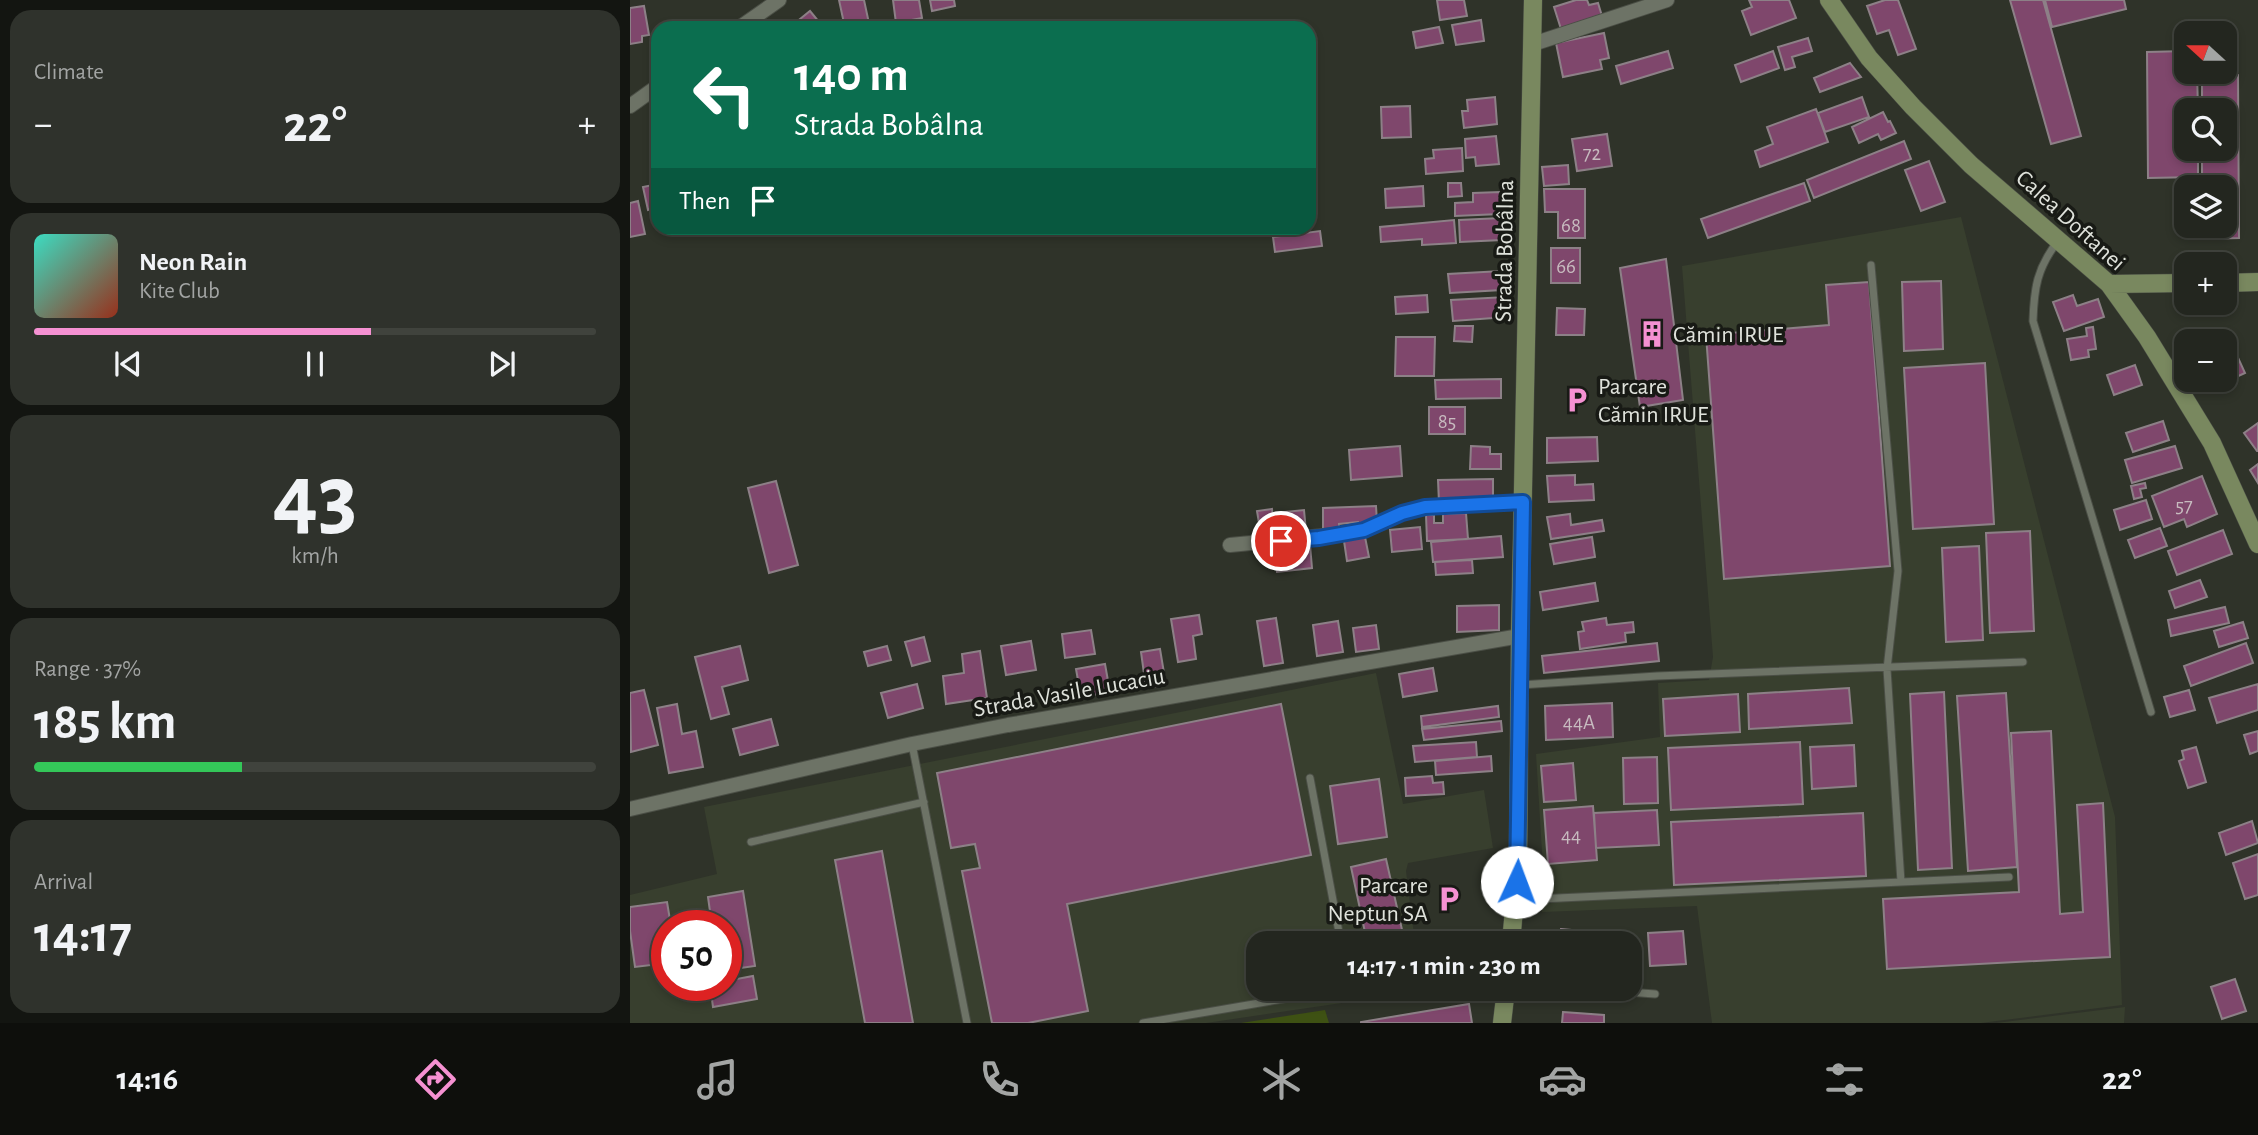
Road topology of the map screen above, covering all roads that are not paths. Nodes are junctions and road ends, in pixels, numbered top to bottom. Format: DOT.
graph roads {
  1 [pos="779,0"];
  2 [pos="1533,0"];
  3 [pos="1667,0"];
  4 [pos="1829,0"];
  5 [pos="749,21"];
  6 [pos="1532,44"];
  7 [pos="651,91"];
  8 [pos="630,106"];
  9 [pos="2059,241"];
  10 [pos="1871,265"];
  11 [pos="2258,282"];
  12 [pos="2174,283"];
  13 [pos="2237,283"];
  14 [pos="2109,284"];
  15 [pos="1523,502"];
  16 [pos="2258,544"];
  17 [pos="1230,545"];
  18 [pos="1520,636"];
  19 [pos="2024,662"];
  20 [pos="1887,669"];
  21 [pos="1519,685"];
  22 [pos="2151,712"];
  23 [pos="912,744"];
  24 [pos="1310,778"];
  25 [pos="924,802"];
  26 [pos="630,809"];
  27 [pos="751,842"];
  28 [pos="2009,877"];
  29 [pos="1900,882"];
  30 [pos="1516,900"];
  31 [pos="1339,931"];
  32 [pos="1512,931"];
  33 [pos="1642,993"];
  34 [pos="1656,994"];
  35 [pos="1270,1001"];
  36 [pos="1505,1001"];
  37 [pos="967,1023"];
  38 [pos="1143,1023"];
  39 [pos="1502,1023"];
  1 -- 5 [label="street"];
  2 -- 6 [label="main road, Strada Bobâlna"];
  3 -- 6 [label="street"];
  4 -- 9 [label="main road, Calea Doftanei"];
  6 -- 15 [label="main road, Strada Bobâlna"];
  7 -- 8 [label="street"];
  9 -- 14 [label="main road, Calea Doftanei"];
  9 -- 22 [label="lane"];
  10 -- 20 [label="lane"];
  11 -- 13 [label="main road"];
  12 -- 14 [label="main road"];
  14 -- 16 [label="main road, Calea Doftanei"];
  15 -- 17 [label="street"];
  15 -- 18 [label="main road, Strada Bobâlna"];
  18 -- 21 [label="main road, Strada Bobâlna"];
  18 -- 23 [label="street, Strada Vasile Lucaciu"];
  19 -- 20 [label="lane"];
  20 -- 21 [label="lane"];
  20 -- 29 [label="lane"];
  21 -- 30 [label="main road, Strada Bobâlna"];
  23 -- 25 [label="lane"];
  23 -- 26 [label="street, Strada Vasile Lucaciu"];
  24 -- 31 [label="lane"];
  25 -- 27 [label="lane"];
  25 -- 37 [label="lane"];
  28 -- 29 [label="lane"];
  29 -- 30 [label="lane"];
  30 -- 32 [label="main road, Strada Bobâlna"];
  33 -- 34 [label="lane"];
  35 -- 38 [label="lane"];
  36 -- 39 [label="main road"];
}
